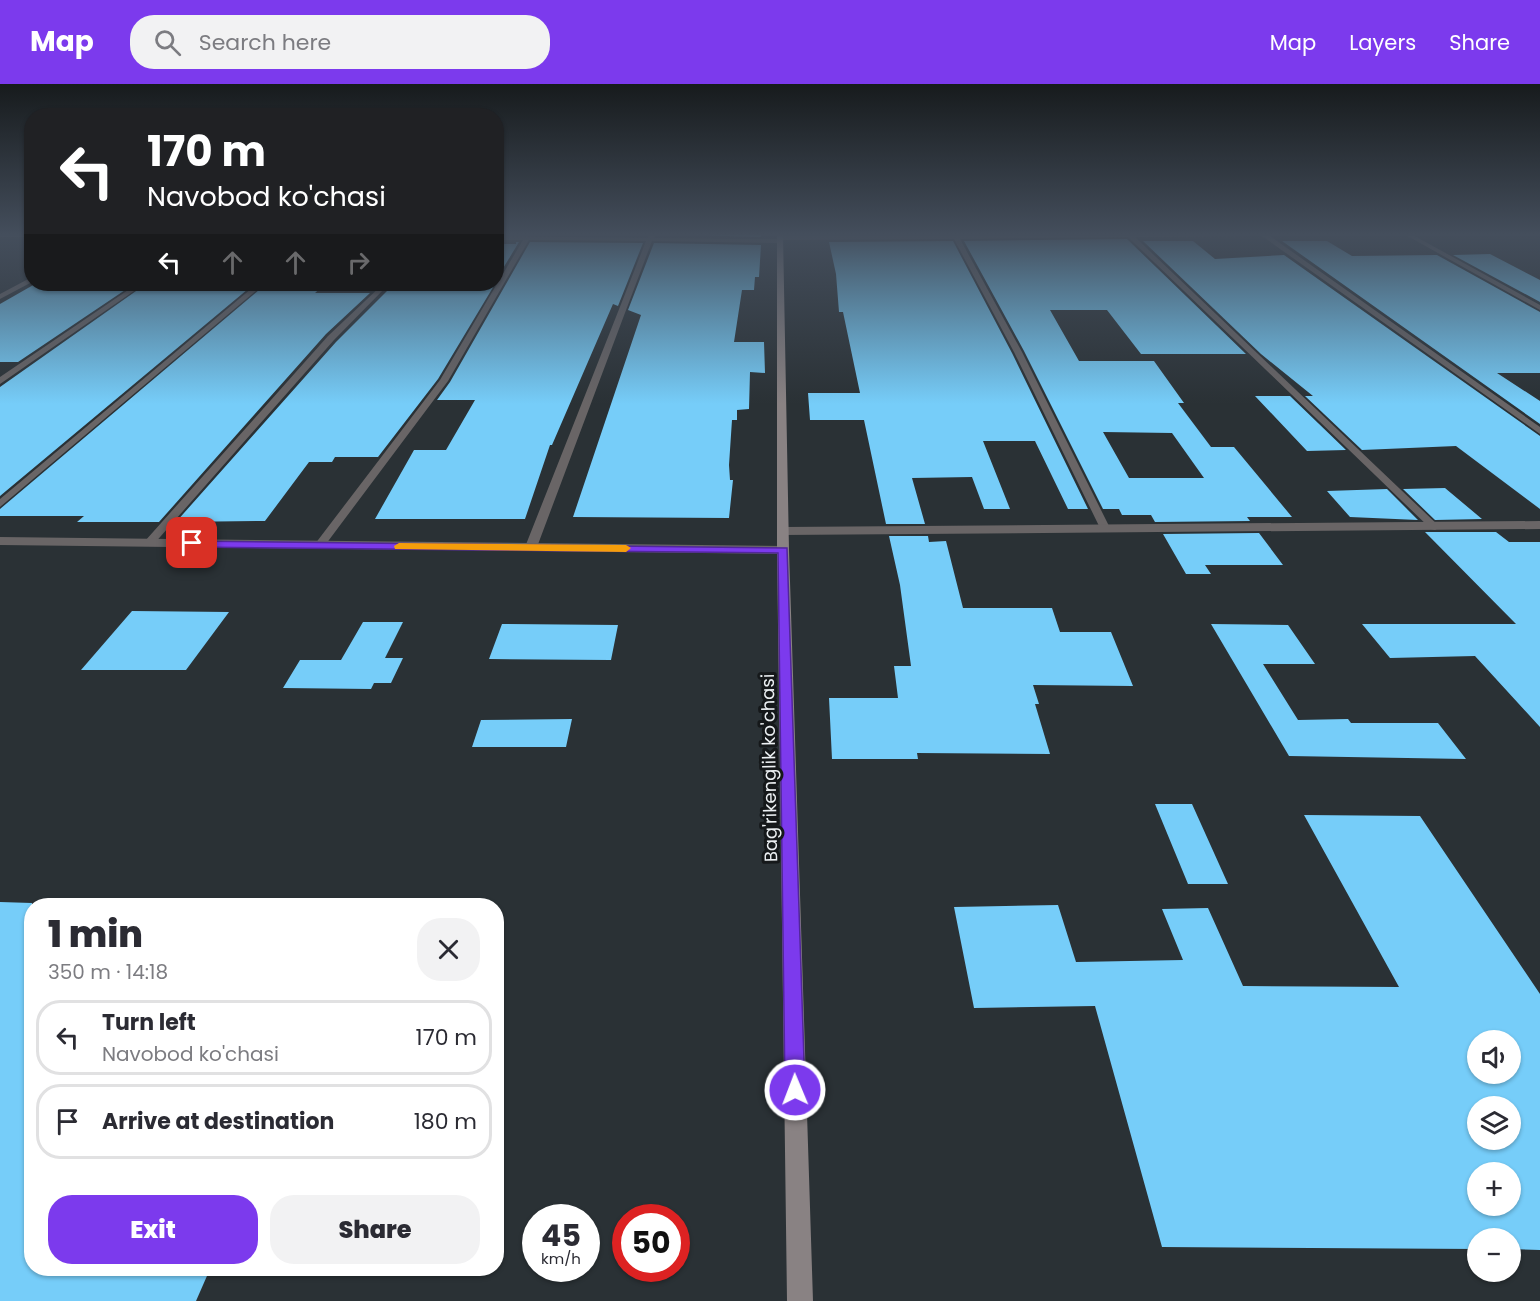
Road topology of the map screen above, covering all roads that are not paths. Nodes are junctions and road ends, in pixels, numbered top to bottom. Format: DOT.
graph roads {
  1 [pos="131,291"];
  2 [pos="253,291"];
  3 [pos="379,291"];
  4 [pos="496,291"];
  5 [pos="630,291"];
  6 [pos="781,291"];
  7 [pos="987,291"];
  8 [pos="1187,291"];
  9 [pos="1343,291"];
  10 [pos="1509,291"];
  11 [pos="1540,308"];
  12 [pos="0,381"];
  13 [pos="1540,431"];
  14 [pos="0,504"];
  15 [pos="1540,525"];
  16 [pos="1435,527"];
  17 [pos="1105,528"];
  18 [pos="783,531"];
  19 [pos="0,541"];
  20 [pos="149,543"];
  21 [pos="319,546"];
  22 [pos="531,547"];
  23 [pos="783,550"];
  24 [pos="800,1301"];
  1 -- 12 [label="lane"];
  2 -- 14 [label="lane"];
  3 -- 20 [label="lane"];
  4 -- 21 [label="lane"];
  5 -- 22 [label="lane"];
  6 -- 18 [label="main road, Bag'rikenglik ko'chasi"];
  7 -- 17 [label="lane"];
  8 -- 16 [label="lane"];
  9 -- 13 [label="lane"];
  10 -- 11 [label="lane"];
  15 -- 16 [label="street"];
  16 -- 17 [label="street"];
  17 -- 18 [label="street"];
  18 -- 23 [label="main road, Bag'rikenglik ko'chasi"];
  19 -- 20 [label="street"];
  20 -- 21 [label="street"];
  21 -- 22 [label="street"];
  22 -- 23 [label="street"];
  23 -- 24 [label="main road, Bag'rikenglik ko'chasi"];
}
